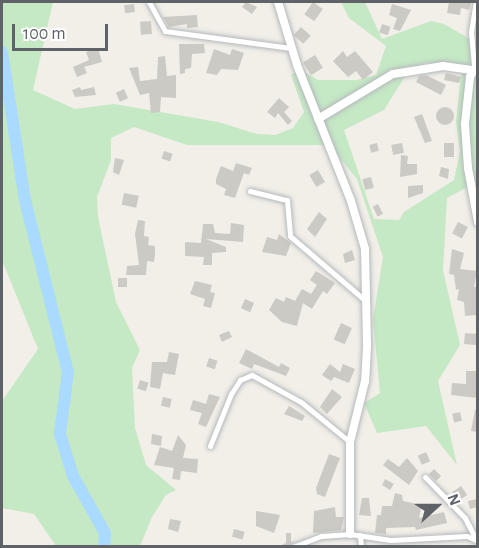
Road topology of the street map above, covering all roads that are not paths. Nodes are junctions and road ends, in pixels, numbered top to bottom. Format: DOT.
graph roads {
  1 [pos="149,2"];
  2 [pos="278,2"];
  3 [pos="476,2"];
  4 [pos="291,48"];
  5 [pos="474,66"];
  6 [pos="318,120"];
  7 [pos="250,191"];
  8 [pos="477,222"];
  9 [pos="368,303"];
  10 [pos="350,442"];
  11 [pos="210,446"];
  12 [pos="425,477"];
  13 [pos="350,534"];
  14 [pos="360,535"];
  15 [pos="476,540"];
  16 [pos="295,546"];
  17 [pos="361,546"];
  1 -- 4 [label="street"];
  2 -- 4 [label="street"];
  3 -- 5 [label="street"];
  4 -- 6 [label="street"];
  5 -- 6 [label="street"];
  5 -- 8 [label="street"];
  6 -- 9 [label="street"];
  7 -- 9 [label="street"];
  9 -- 10 [label="street"];
  10 -- 11 [label="street"];
  10 -- 13 [label="street"];
  12 -- 15 [label="street"];
  13 -- 14 [label="street"];
  13 -- 16 [label="street"];
  14 -- 15 [label="street"];
  14 -- 17 [label="street"];
}
